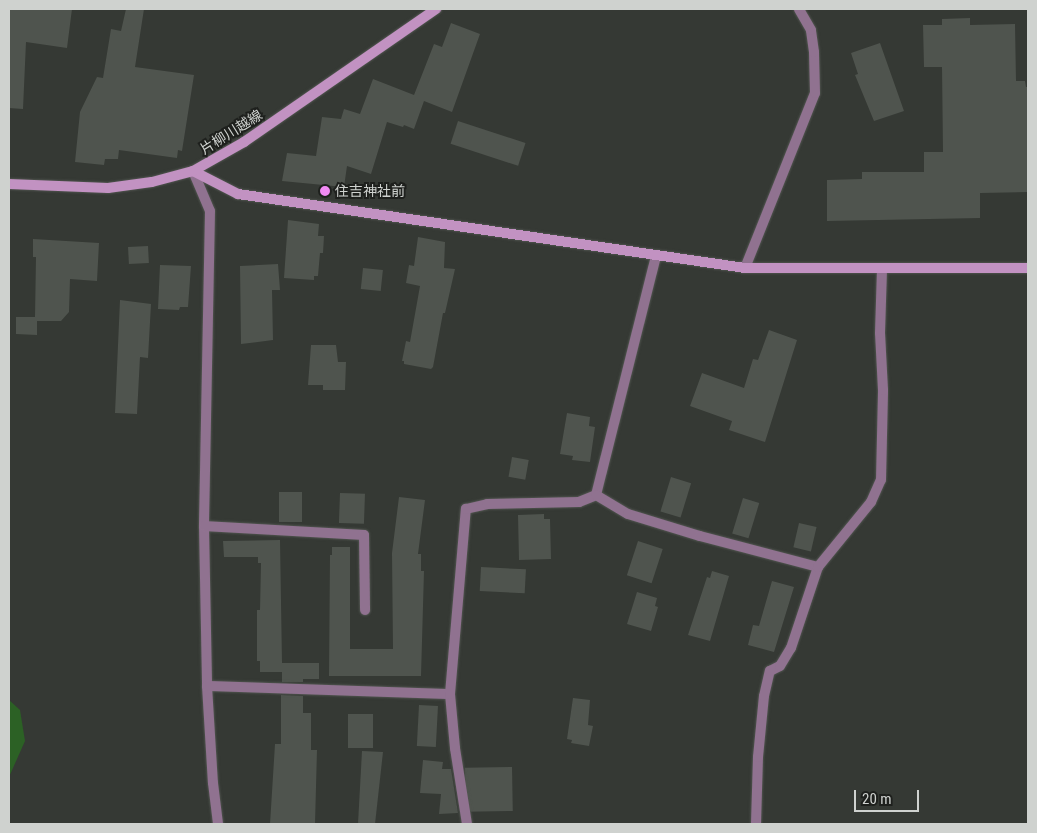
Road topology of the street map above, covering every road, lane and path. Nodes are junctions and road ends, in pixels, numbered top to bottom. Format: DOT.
graph roads {
  1 [pos="436,9"];
  2 [pos="799,9"];
  3 [pos="193,170"];
  4 [pos="9,184"];
  5 [pos="656,256"];
  6 [pos="745,268"];
  7 [pos="1028,268"];
  8 [pos="882,270"];
  9 [pos="596,495"];
  10 [pos="204,526"];
  11 [pos="818,567"];
  12 [pos="365,610"];
  13 [pos="207,686"];
  14 [pos="450,694"];
  15 [pos="218,824"];
  16 [pos="467,824"];
  17 [pos="756,824"];
  1 -- 3 [label="street, 片柳川越線"];
  2 -- 6 [label="street"];
  3 -- 4 [label="street, 片柳川越線"];
  3 -- 5 [label="street"];
  3 -- 10 [label="street"];
  5 -- 6 [label="street"];
  5 -- 9 [label="street"];
  6 -- 8 [label="street"];
  7 -- 8 [label="street"];
  8 -- 11 [label="street"];
  9 -- 11 [label="street"];
  9 -- 14 [label="street"];
  10 -- 12 [label="street"];
  10 -- 13 [label="street"];
  11 -- 17 [label="street"];
  13 -- 14 [label="street"];
  13 -- 15 [label="street"];
  14 -- 16 [label="street"];
}
